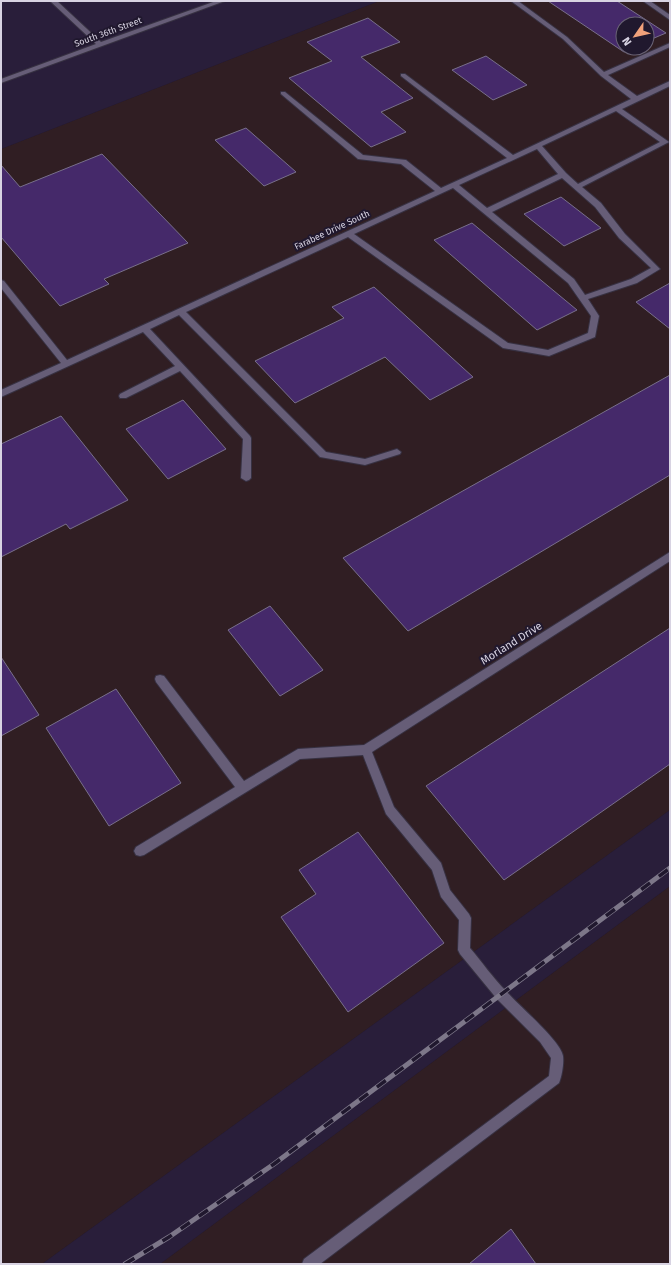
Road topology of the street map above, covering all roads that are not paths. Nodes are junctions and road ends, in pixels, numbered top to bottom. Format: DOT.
graph roads {
  1 [pos="53,1"];
  2 [pos="222,1"];
  3 [pos="514,1"];
  4 [pos="646,1"];
  5 [pos="670,18"];
  6 [pos="100,45"];
  7 [pos="670,45"];
  8 [pos="404,75"];
  9 [pos="603,75"];
  10 [pos="1,81"];
  11 [pos="670,83"];
  12 [pos="283,93"];
  13 [pos="636,99"];
  14 [pos="616,108"];
  15 [pos="668,140"];
  16 [pos="538,146"];
  17 [pos="512,158"];
  18 [pos="563,175"];
  19 [pos="454,184"];
  20 [pos="577,187"];
  21 [pos="440,191"];
  22 [pos="487,211"];
  23 [pos="348,234"];
  24 [pos="1,283"];
  25 [pos="583,298"];
  26 [pos="180,311"];
  27 [pos="144,328"];
  28 [pos="66,364"];
  29 [pos="181,366"];
  30 [pos="1,394"];
  31 [pos="123,396"];
  32 [pos="397,452"];
  33 [pos="246,478"];
  34 [pos="670,556"];
  35 [pos="160,679"];
  36 [pos="366,750"];
  37 [pos="243,788"];
  38 [pos="140,851"];
  39 [pos="309,1264"];
  1 -- 6 [label="street"];
  2 -- 6 [label="street, South 36th Street"];
  3 -- 9 [label="street"];
  4 -- 5 [label="street"];
  6 -- 10 [label="street, South 36th Street"];
  7 -- 9 [label="street"];
  8 -- 17 [label="street"];
  9 -- 13 [label="street"];
  11 -- 13 [label="street, Farabee Drive South"];
  12 -- 21 [label="street"];
  13 -- 14 [label="street, Farabee Drive South"];
  14 -- 15 [label="street"];
  14 -- 16 [label="street, Farabee Drive South"];
  15 -- 20 [label="street"];
  16 -- 17 [label="street, Farabee Drive South"];
  16 -- 18 [label="street"];
  17 -- 19 [label="street, Farabee Drive South"];
  18 -- 20 [label="street"];
  18 -- 22 [label="street"];
  19 -- 21 [label="street, Farabee Drive South"];
  19 -- 22 [label="street"];
  20 -- 25 [label="street"];
  21 -- 23 [label="street, Farabee Drive South"];
  22 -- 25 [label="street"];
  23 -- 25 [label="street"];
  23 -- 26 [label="street, Farabee Drive South"];
  24 -- 28 [label="street"];
  26 -- 27 [label="street, Farabee Drive South"];
  26 -- 32 [label="street"];
  27 -- 28 [label="street, Farabee Drive South"];
  27 -- 29 [label="street"];
  28 -- 30 [label="street, Farabee Drive South"];
  29 -- 31 [label="street"];
  29 -- 33 [label="street"];
  34 -- 36 [label="street, Morland Drive"];
  35 -- 37 [label="street"];
  36 -- 37 [label="street"];
  36 -- 39 [label="street"];
  37 -- 38 [label="street"];
}
